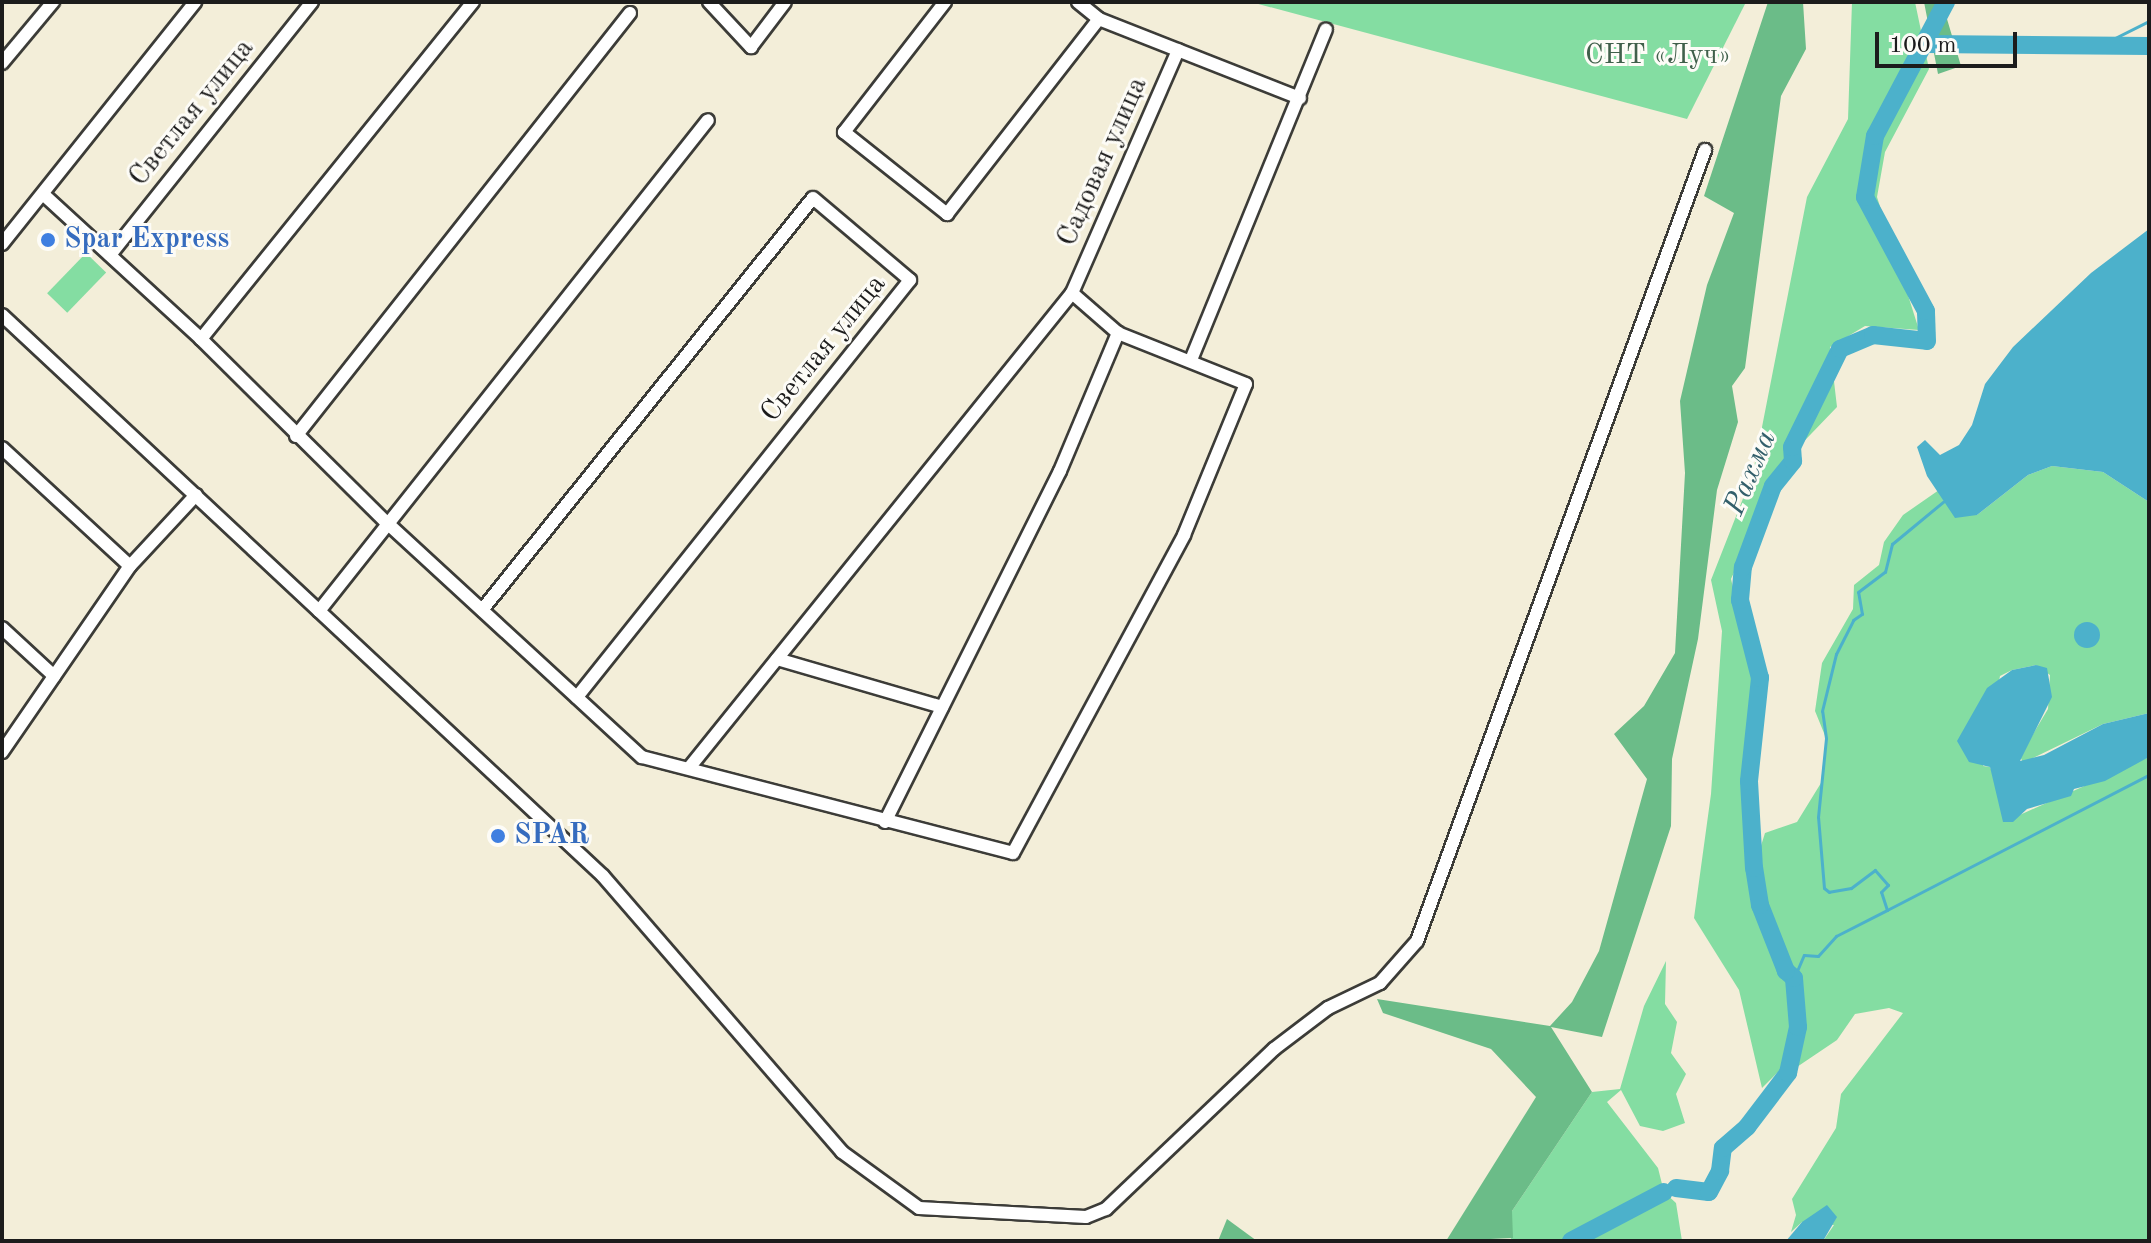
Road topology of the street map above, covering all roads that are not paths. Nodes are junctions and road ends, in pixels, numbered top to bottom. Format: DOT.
graph roads {
  1 [pos="53,2"];
  2 [pos="195,2"];
  3 [pos="312,2"];
  4 [pos="473,2"];
  5 [pos="709,2"];
  6 [pos="785,2"];
  7 [pos="945,2"];
  8 [pos="1078,2"];
  9 [pos="630,13"];
  10 [pos="1099,19"];
  11 [pos="1326,30"];
  12 [pos="1178,50"];
  13 [pos="2,63"];
  14 [pos="1300,98"];
  15 [pos="708,120"];
  16 [pos="1705,150"];
  17 [pos="43,194"];
  18 [pos="2,244"];
  19 [pos="110,255"];
  20 [pos="1072,293"];
  21 [pos="2,315"];
  22 [pos="1118,333"];
  23 [pos="201,339"];
  24 [pos="1191,360"];
  25 [pos="296,436"];
  26 [pos="2,448"];
  27 [pos="196,495"];
  28 [pos="385,521"];
  29 [pos="130,566"];
  30 [pos="482,610"];
  31 [pos="319,611"];
  32 [pos="2,628"];
  33 [pos="777,659"];
  34 [pos="54,676"];
  35 [pos="577,697"];
  36 [pos="942,707"];
  37 [pos="2,752"];
  38 [pos="689,768"];
  39 [pos="885,822"];
  1 -- 13 [label="street"];
  2 -- 17 [label="street"];
  3 -- 19 [label="street, Светлая улица"];
  4 -- 23 [label="street"];
  5 -- 6 [label="street"];
  7 -- 10 [label="street"];
  8 -- 10 [label="street, Садовая улица"];
  9 -- 25 [label="street"];
  10 -- 12 [label="street, Садовая улица"];
  11 -- 14 [label="street"];
  12 -- 14 [label="street, Садовая улица"];
  12 -- 20 [label="street, Садовая улица"];
  14 -- 24 [label="street"];
  15 -- 28 [label="street"];
  16 -- 31 [label="street"];
  17 -- 18 [label="street"];
  17 -- 19 [label="street"];
  19 -- 23 [label="street"];
  20 -- 22 [label="street"];
  20 -- 33 [label="street"];
  21 -- 27 [label="street"];
  22 -- 24 [label="street"];
  22 -- 36 [label="street"];
  23 -- 25 [label="street"];
  24 -- 39 [label="street"];
  25 -- 28 [label="street"];
  26 -- 29 [label="street"];
  27 -- 29 [label="street"];
  27 -- 31 [label="street"];
  28 -- 30 [label="street"];
  28 -- 31 [label="street"];
  29 -- 34 [label="street"];
  30 -- 35 [label="street"];
  30 -- 35 [label="street, Светлая улица"];
  32 -- 34 [label="street"];
  33 -- 36 [label="street"];
  33 -- 38 [label="street"];
  34 -- 37 [label="street"];
  35 -- 38 [label="street"];
  36 -- 39 [label="street"];
  38 -- 39 [label="street"];
}
